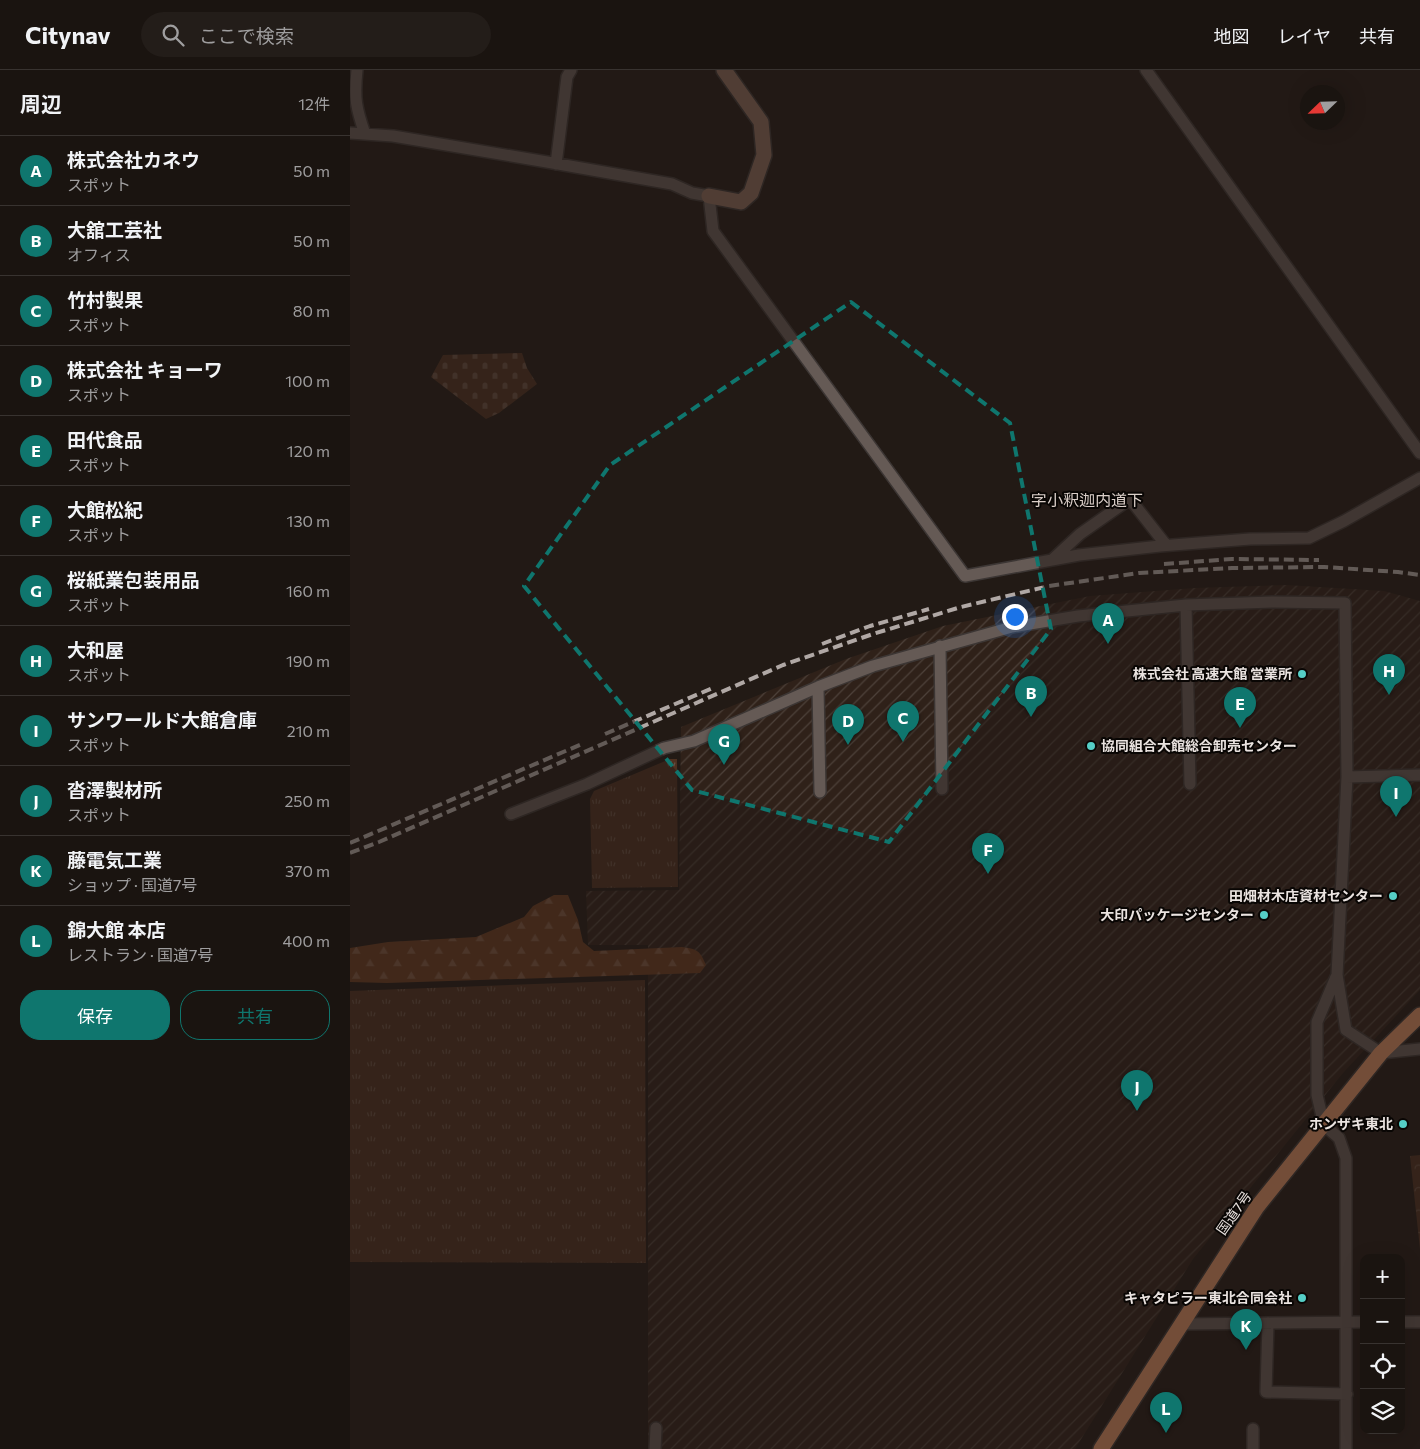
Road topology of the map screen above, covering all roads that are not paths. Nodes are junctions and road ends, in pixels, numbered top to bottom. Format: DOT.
graph roads {
  1 [pos="357,70"];
  2 [pos="571,70"];
  3 [pos="724,70"];
  4 [pos="1146,70"];
  5 [pos="350,133"];
  6 [pos="365,134"];
  7 [pos="556,164"];
  8 [pos="709,196"];
  9 [pos="1420,453"];
  10 [pos="1420,478"];
  11 [pos="1166,545"];
  12 [pos="1052,560"];
  13 [pos="1186,605"];
  14 [pos="940,646"];
  15 [pos="818,687"];
  16 [pos="1420,775"];
  17 [pos="1347,777"];
  18 [pos="1190,784"];
  19 [pos="942,789"];
  20 [pos="820,792"];
  21 [pos="511,814"];
  22 [pos="1337,975"];
  23 [pos="1420,1015"];
  24 [pos="1420,1049"];
  25 [pos="1380,1053"];
  26 [pos="1324,1125"];
  27 [pos="1347,1322"];
  28 [pos="1360,1322"];
  29 [pos="1405,1322"];
  30 [pos="1420,1322"];
  31 [pos="1268,1323"];
  32 [pos="1183,1324"];
  33 [pos="1347,1394"];
  34 [pos="656,1428"];
  35 [pos="1253,1429"];
  36 [pos="656,1449"];
  37 [pos="1101,1449"];
  38 [pos="1253,1449"];
  39 [pos="1346,1449"];
  1 -- 6 [label="street"];
  2 -- 7 [label="street"];
  3 -- 8 [label="street"];
  4 -- 9 [label="street"];
  5 -- 6 [label="street"];
  6 -- 7 [label="street"];
  7 -- 8 [label="street"];
  8 -- 12 [label="street"];
  10 -- 11 [label="street"];
  11 -- 12 [label="street"];
  11 -- 12 [label="street"];
  13 -- 14 [label="street"];
  13 -- 17 [label="street"];
  13 -- 18 [label="street"];
  14 -- 15 [label="street"];
  14 -- 19 [label="street"];
  15 -- 20 [label="street"];
  15 -- 21 [label="street"];
  16 -- 17 [label="street"];
  17 -- 22 [label="street"];
  22 -- 25 [label="street"];
  22 -- 26 [label="street"];
  23 -- 25 [label="highway, 国道7号"];
  24 -- 25 [label="street"];
  25 -- 26 [label="highway, 国道7号"];
  26 -- 27 [label="street"];
  26 -- 32 [label="highway, 国道7号"];
  27 -- 28 [label="street"];
  27 -- 31 [label="street"];
  27 -- 33 [label="street"];
  29 -- 30 [label="street"];
  31 -- 32 [label="street"];
  31 -- 33 [label="street"];
  32 -- 37 [label="highway, 国道7号"];
  33 -- 39 [label="street"];
  34 -- 36 [label="street"];
  35 -- 38 [label="street"];
}
